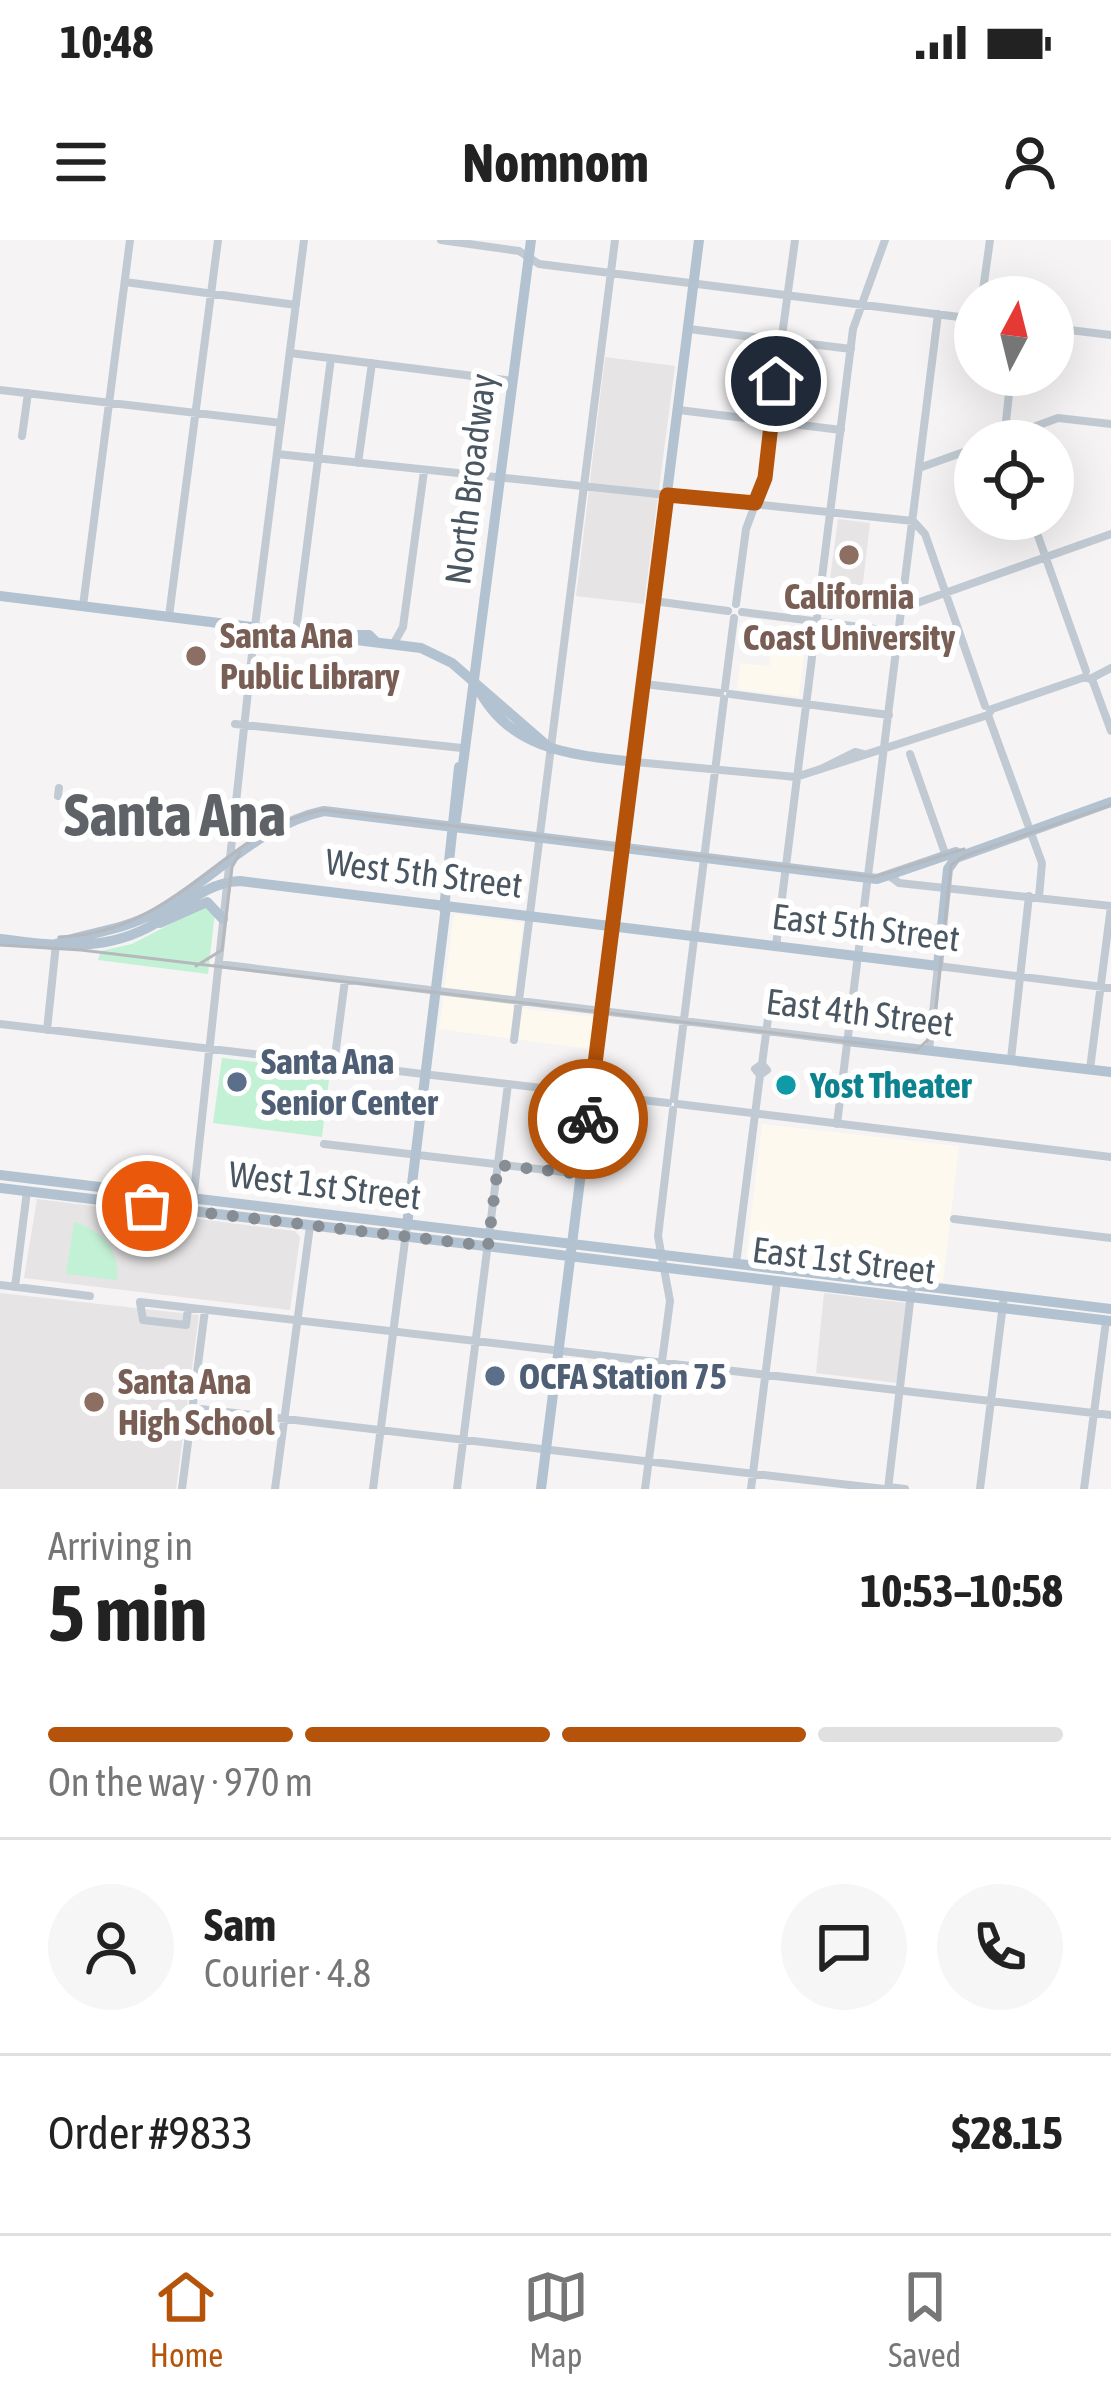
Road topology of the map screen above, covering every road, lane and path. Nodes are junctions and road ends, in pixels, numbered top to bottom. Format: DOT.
graph roads {
  1 [pos="130,240"];
  2 [pos="218,240"];
  3 [pos="304,240"];
  4 [pos="441,240"];
  5 [pos="531,240"];
  6 [pos="615,240"];
  7 [pos="700,240"];
  8 [pos="794,240"];
  9 [pos="886,240"];
  10 [pos="990,240"];
  11 [pos="529,257"];
  12 [pos="611,274"];
  13 [pos="985,276"];
  14 [pos="124,282"];
  15 [pos="694,284"];
  16 [pos="211,294"];
  17 [pos="788,296"];
  18 [pos="296,304"];
  19 [pos="863,305"];
  20 [pos="938,314"];
  21 [pos="954,316"];
  22 [pos="689,329"];
  23 [pos="1074,331"];
  24 [pos="1111,335"];
  25 [pos="781,340"];
  26 [pos="851,349"];
  27 [pos="290,353"];
  28 [pos="331,358"];
  29 [pos="372,363"];
  30 [pos="513,381"];
  31 [pos="0,389"];
  32 [pos="28,393"];
  33 [pos="109,403"];
  34 [pos="679,410"];
  35 [pos="196,413"];
  36 [pos="1053,420"];
  37 [pos="771,421"];
  38 [pos="281,423"];
  39 [pos="1111,424"];
  40 [pos="841,430"];
  41 [pos="22,436"];
  42 [pos="277,454"];
  43 [pos="954,456"];
  44 [pos="318,459"];
  45 [pos="358,463"];
  46 [pos="920,468"];
  47 [pos="424,471"];
  48 [pos="500,478"];
  49 [pos="583,486"];
  50 [pos="667,495"];
  51 [pos="755,503"];
  52 [pos="832,512"];
  53 [pos="913,521"];
  54 [pos="1111,534"];
  55 [pos="1039,540"];
  56 [pos="1045,556"];
  57 [pos="945,592"];
  58 [pos="0,596"];
  59 [pos="654,602"];
  60 [pos="83,606"];
  61 [pos="902,609"];
  62 [pos="735,611"];
  63 [pos="169,616"];
  64 [pos="817,622"];
  65 [pos="255,626"];
  66 [pos="296,632"];
  67 [pos="899,632"];
  68 [pos="401,644"];
  69 [pos="478,648"];
  70 [pos="448,660"];
  71 [pos="1111,668"];
  72 [pos="1089,675"];
  73 [pos="474,681"];
  74 [pos="644,684"];
  75 [pos="725,693"];
  76 [pos="806,705"];
  77 [pos="492,709"];
  78 [pos="987,711"];
  79 [pos="889,715"];
  80 [pos="469,722"];
  81 [pos="240,723"];
  82 [pos="1111,731"];
  83 [pos="884,747"];
  84 [pos="462,748"];
  85 [pos="551,749"];
  86 [pos="910,754"];
  87 [pos="635,762"];
  88 [pos="716,772"];
  89 [pos="796,777"];
  90 [pos="1111,802"];
  91 [pos="455,826"];
  92 [pos="1030,830"];
  93 [pos="539,837"];
  94 [pos="624,847"];
  95 [pos="951,857"];
  96 [pos="705,858"];
  97 [pos="230,862"];
  98 [pos="786,868"];
  99 [pos="891,877"];
  100 [pos="867,878"];
  101 [pos="227,881"];
  102 [pos="948,887"];
  103 [pos="1034,896"];
  104 [pos="446,906"];
  105 [pos="1111,906"];
  106 [pos="530,916"];
  107 [pos="223,920"];
  108 [pos="156,923"];
  109 [pos="613,928"];
  110 [pos="694,938"];
  111 [pos="0,939"];
  112 [pos="56,944"];
  113 [pos="776,946"];
  114 [pos="858,955"];
  115 [pos="218,964"];
  116 [pos="938,966"];
  117 [pos="1020,976"];
  118 [pos="345,980"];
  119 [pos="1106,987"];
  120 [pos="772,988"];
  121 [pos="436,990"];
  122 [pos="519,1000"];
  123 [pos="602,1011"];
  124 [pos="685,1021"];
  125 [pos="0,1024"];
  126 [pos="47,1030"];
  127 [pos="766,1031"];
  128 [pos="514,1040"];
  129 [pos="847,1041"];
  130 [pos="208,1049"];
  131 [pos="928,1050"];
  132 [pos="1011,1059"];
  133 [pos="334,1064"];
  134 [pos="1090,1069"];
  135 [pos="1111,1072"];
  136 [pos="425,1074"];
  137 [pos="508,1084"];
  138 [pos="591,1094"];
  139 [pos="673,1104"];
  140 [pos="755,1114"];
  141 [pos="838,1124"];
  142 [pos="324,1144"];
  143 [pos="415,1155"];
  144 [pos="1111,1157"];
  145 [pos="498,1165"];
  146 [pos="580,1174"];
  147 [pos="0,1175"];
  148 [pos="0,1188"];
  149 [pos="27,1191"];
  150 [pos="192,1205"];
  151 [pos="954,1220"];
  152 [pos="310,1226"];
  153 [pos="407,1231"];
  154 [pos="1111,1238"];
  155 [pos="489,1240"];
  156 [pos="571,1251"];
  157 [pos="664,1262"];
  158 [pos="736,1264"];
  159 [pos="778,1282"];
  160 [pos="0,1285"];
  161 [pos="15,1287"];
  162 [pos="913,1292"];
  163 [pos="90,1296"];
  164 [pos="1004,1302"];
  165 [pos="188,1308"];
  166 [pos="206,1310"];
  167 [pos="1109,1317"];
  168 [pos="297,1322"];
  169 [pos="394,1334"];
  170 [pos="476,1344"];
  171 [pos="558,1354"];
  172 [pos="661,1366"];
  173 [pos="765,1378"];
  174 [pos="900,1391"];
  175 [pos="991,1402"];
  176 [pos="192,1408"];
  177 [pos="1094,1414"];
  178 [pos="1111,1415"];
  179 [pos="284,1419"];
  180 [pos="381,1431"];
  181 [pos="463,1441"];
  182 [pos="546,1451"];
  183 [pos="648,1462"];
  184 [pos="753,1474"];
  185 [pos="887,1488"];
  186 [pos="182,1489"];
  187 [pos="275,1489"];
  188 [pos="373,1489"];
  189 [pos="457,1489"];
  190 [pos="541,1489"];
  191 [pos="645,1489"];
  192 [pos="751,1489"];
  193 [pos="904,1489"];
  194 [pos="980,1489"];
  195 [pos="1084,1489"];
  1 -- 14 [label="street"];
  2 -- 16 [label="street"];
  3 -- 18 [label="street"];
  4 -- 11 [label="street"];
  5 -- 11 [label="main road, North Broadway"];
  6 -- 12 [label="street"];
  7 -- 15 [label="main road"];
  8 -- 17 [label="street"];
  9 -- 19 [label="street"];
  10 -- 13 [label="street"];
  11 -- 12 [label="street"];
  11 -- 30 [label="main road, North Broadway"];
  12 -- 15 [label="street"];
  12 -- 49 [label="street"];
  14 -- 16 [label="street"];
  14 -- 33 [label="street"];
  15 -- 17 [label="street"];
  15 -- 22 [label="main road"];
  16 -- 18 [label="street"];
  16 -- 35 [label="street"];
  17 -- 19 [label="street"];
  17 -- 25 [label="street"];
  18 -- 27 [label="street"];
  19 -- 20 [label="street"];
  19 -- 26 [label="street"];
  20 -- 21 [label="street"];
  20 -- 46 [label="street"];
  22 -- 25 [label="street"];
  22 -- 34 [label="main road"];
  23 -- 24 [label="street"];
  25 -- 26 [label="street"];
  25 -- 37 [label="street"];
  26 -- 40 [label="street"];
  27 -- 28 [label="street"];
  27 -- 38 [label="street"];
  28 -- 29 [label="street"];
  28 -- 44 [label="street"];
  29 -- 30 [label="street"];
  29 -- 45 [label="street"];
  30 -- 48 [label="main road, North Broadway"];
  31 -- 32 [label="street"];
  32 -- 33 [label="street"];
  32 -- 41 [label="street"];
  33 -- 35 [label="street"];
  33 -- 60 [label="street"];
  34 -- 37 [label="street"];
  34 -- 50 [label="main road"];
  35 -- 38 [label="street"];
  35 -- 63 [label="street"];
  36 -- 39 [label="street"];
  37 -- 40 [label="street"];
  37 -- 51 [label="street"];
  38 -- 42 [label="street"];
  40 -- 52 [label="street"];
  42 -- 44 [label="street"];
  42 -- 65 [label="street"];
  43 -- 46 [label="street"];
  44 -- 45 [label="street"];
  44 -- 66 [label="street"];
  45 -- 47 [label="street"];
  46 -- 53 [label="street"];
  47 -- 48 [label="street"];
  47 -- 68 [label="street"];
  48 -- 49 [label="street"];
  48 -- 69 [label="main road, North Broadway"];
  49 -- 50 [label="street"];
  49 -- 85 [label="street"];
  50 -- 51 [label="street"];
  50 -- 59 [label="main road"];
  51 -- 52 [label="street"];
  51 -- 62 [label="street"];
  52 -- 53 [label="street"];
  52 -- 64 [label="street"];
  53 -- 57 [label="street"];
  53 -- 61 [label="street"];
  54 -- 56 [label="street"];
  55 -- 56 [label="street"];
  56 -- 57 [label="street"];
  56 -- 72 [label="street"];
  57 -- 61 [label="street"];
  57 -- 78 [label="street"];
  58 -- 60 [label="main road"];
  59 -- 62 [label="street"];
  59 -- 74 [label="main road"];
  60 -- 63 [label="main road"];
  61 -- 67 [label="street"];
  62 -- 64 [label="street"];
  62 -- 75 [label="street"];
  63 -- 65 [label="main road"];
  64 -- 67 [label="street"];
  64 -- 76 [label="street"];
  65 -- 66 [label="main road"];
  65 -- 81 [label="street"];
  66 -- 68 [label="main road"];
  67 -- 79 [label="street"];
  68 -- 70 [label="main road"];
  69 -- 70 [label="main road"];
  69 -- 73 [label="main road, North Broadway"];
  70 -- 73 [label="main road"];
  71 -- 72 [label="street"];
  72 -- 78 [label="street"];
  72 -- 82 [label="street"];
  73 -- 77 [label="main road"];
  73 -- 80 [label="main road, North Broadway"];
  73 -- 85 [label="main road"];
  74 -- 75 [label="street"];
  74 -- 87 [label="main road"];
  75 -- 76 [label="street"];
  75 -- 88 [label="street"];
  76 -- 79 [label="street"];
  76 -- 89 [label="street"];
  77 -- 80 [label="main road"];
  77 -- 85 [label="main road"];
  78 -- 83 [label="street"];
  78 -- 92 [label="street"];
  79 -- 83 [label="street"];
  80 -- 84 [label="main road, North Broadway"];
  80 -- 91 [label="main road, North Broadway"];
  81 -- 84 [label="street"];
  81 -- 97 [label="street"];
  83 -- 89 [label="street"];
  83 -- 100 [label="street"];
  84 -- 91 [label="main road, North Broadway"];
  85 -- 87 [label="main road"];
  85 -- 93 [label="street"];
  86 -- 95 [label="street"];
  87 -- 88 [label="street"];
  87 -- 94 [label="main road"];
  88 -- 89 [label="street"];
  88 -- 96 [label="street"];
  89 -- 98 [label="street"];
  90 -- 92 [label="main road"];
  91 -- 93 [label="main road"];
  91 -- 97 [label="main road"];
  91 -- 104 [label="main road, North Broadway"];
  92 -- 95 [label="main road"];
  92 -- 103 [label="street"];
  93 -- 94 [label="main road"];
  93 -- 106 [label="street"];
  94 -- 96 [label="main road"];
  94 -- 109 [label="main road"];
  95 -- 99 [label="main road"];
  95 -- 102 [label="main road"];
  96 -- 98 [label="main road"];
  96 -- 110 [label="street"];
  97 -- 101 [label="street"];
  97 -- 112 [label="main road"];
  98 -- 100 [label="main road"];
  98 -- 113 [label="street"];
  99 -- 100 [label="main road"];
  99 -- 102 [label="street"];
  100 -- 114 [label="street"];
  101 -- 104 [label="main road, West 5th Street"];
  101 -- 107 [label="street"];
  101 -- 108 [label="main road"];
  102 -- 103 [label="street"];
  102 -- 116 [label="main road"];
  103 -- 105 [label="street"];
  103 -- 117 [label="street"];
  104 -- 106 [label="main road, West 5th Street"];
  104 -- 121 [label="main road, North Broadway"];
  105 -- 119 [label="street"];
  106 -- 109 [label="main road, West 5th Street"];
  106 -- 122 [label="street"];
  107 -- 108 [label="main road"];
  107 -- 115 [label="street"];
  108 -- 112 [label="main road"];
  109 -- 110 [label="main road, East 5th Street"];
  109 -- 123 [label="main road"];
  110 -- 113 [label="main road, East 5th Street"];
  110 -- 124 [label="street"];
  111 -- 112 [label="main road"];
  112 -- 126 [label="street"];
  113 -- 114 [label="main road, East 5th Street"];
  114 -- 116 [label="main road, East 5th Street"];
  114 -- 129 [label="street"];
  115 -- 118 [label="street, East 4th Street"];
  115 -- 130 [label="street"];
  116 -- 117 [label="street, East 5th Street"];
  116 -- 131 [label="street"];
  117 -- 119 [label="street, East 5th Street"];
  117 -- 132 [label="street"];
  118 -- 121 [label="street, East 4th Street"];
  118 -- 133 [label="street"];
  119 -- 134 [label="street"];
  120 -- 127 [label="street"];
  121 -- 122 [label="street, East 4th Street"];
  121 -- 136 [label="main road, North Broadway"];
  122 -- 123 [label="street, East 4th Street"];
  122 -- 128 [label="street"];
  123 -- 124 [label="street, East 4th Street"];
  123 -- 138 [label="main road"];
  124 -- 127 [label="street, East 4th Street"];
  124 -- 139 [label="street"];
  125 -- 126 [label="street"];
  126 -- 130 [label="street"];
  127 -- 129 [label="street, East 4th Street"];
  127 -- 140 [label="street"];
  129 -- 131 [label="main road, East 4th Street"];
  129 -- 141 [label="street"];
  130 -- 133 [label="street"];
  130 -- 150 [label="street"];
  131 -- 132 [label="main road, East 4th Street"];
  132 -- 134 [label="main road, East 4th Street"];
  133 -- 136 [label="street"];
  134 -- 135 [label="main road, East 4th Street"];
  136 -- 137 [label="street"];
  136 -- 143 [label="main road, North Broadway"];
  137 -- 138 [label="street"];
  137 -- 145 [label="street"];
  138 -- 139 [label="street"];
  138 -- 146 [label="main road"];
  139 -- 140 [label="street"];
  139 -- 157 [label="street"];
  140 -- 141 [label="street"];
  140 -- 158 [label="street"];
  141 -- 144 [label="street"];
  142 -- 143 [label="street"];
  143 -- 145 [label="street"];
  143 -- 153 [label="main road, North Broadway"];
  145 -- 146 [label="street"];
  145 -- 155 [label="street"];
  146 -- 156 [label="main road"];
  147 -- 150 [label="main road, West 1st Street"];
  148 -- 149 [label="main road, West 1st Street"];
  149 -- 150 [label="main road, West 1st Street"];
  149 -- 161 [label="street"];
  150 -- 152 [label="main road, West 1st Street"];
  150 -- 153 [label="main road, West 1st Street"];
  151 -- 154 [label="street"];
  152 -- 153 [label="main road, West 1st Street"];
  152 -- 168 [label="street"];
  153 -- 155 [label="main road, West 1st Street"];
  153 -- 169 [label="street"];
  155 -- 156 [label="main road, West 1st Street"];
  155 -- 170 [label="street"];
  156 -- 157 [label="main road, East 1st Street"];
  156 -- 171 [label="main road"];
  157 -- 158 [label="main road, East 1st Street"];
  157 -- 159 [label="main road, East 1st Street"];
  157 -- 172 [label="street"];
  158 -- 162 [label="main road, East 1st Street"];
  159 -- 162 [label="main road, East 1st Street"];
  159 -- 173 [label="street"];
  160 -- 161 [label="street"];
  161 -- 163 [label="street"];
  162 -- 164 [label="main road, East 1st Street"];
  162 -- 174 [label="street"];
  164 -- 167 [label="main road, East 1st Street"];
  164 -- 175 [label="street"];
  165 -- 165 [label="street"];
  165 -- 166 [label="street"];
  166 -- 168 [label="street"];
  166 -- 176 [label="street"];
  167 -- 177 [label="street"];
  168 -- 169 [label="street"];
  168 -- 179 [label="street"];
  169 -- 170 [label="street"];
  169 -- 180 [label="street"];
  170 -- 171 [label="street"];
  170 -- 181 [label="street"];
  171 -- 172 [label="street"];
  171 -- 182 [label="main road"];
  172 -- 173 [label="street"];
  172 -- 183 [label="street"];
  173 -- 174 [label="street"];
  173 -- 184 [label="street"];
  174 -- 175 [label="street"];
  174 -- 185 [label="street"];
  175 -- 177 [label="street"];
  175 -- 194 [label="street"];
  176 -- 179 [label="street"];
  176 -- 186 [label="street"];
  177 -- 178 [label="street"];
  177 -- 195 [label="street"];
  179 -- 180 [label="street"];
  179 -- 187 [label="street"];
  180 -- 181 [label="street"];
  180 -- 188 [label="street"];
  181 -- 182 [label="street"];
  181 -- 189 [label="street"];
  182 -- 183 [label="street"];
  182 -- 190 [label="main road"];
  183 -- 184 [label="street"];
  183 -- 191 [label="street"];
  184 -- 185 [label="street"];
  184 -- 192 [label="street"];
  185 -- 193 [label="street"];
}
